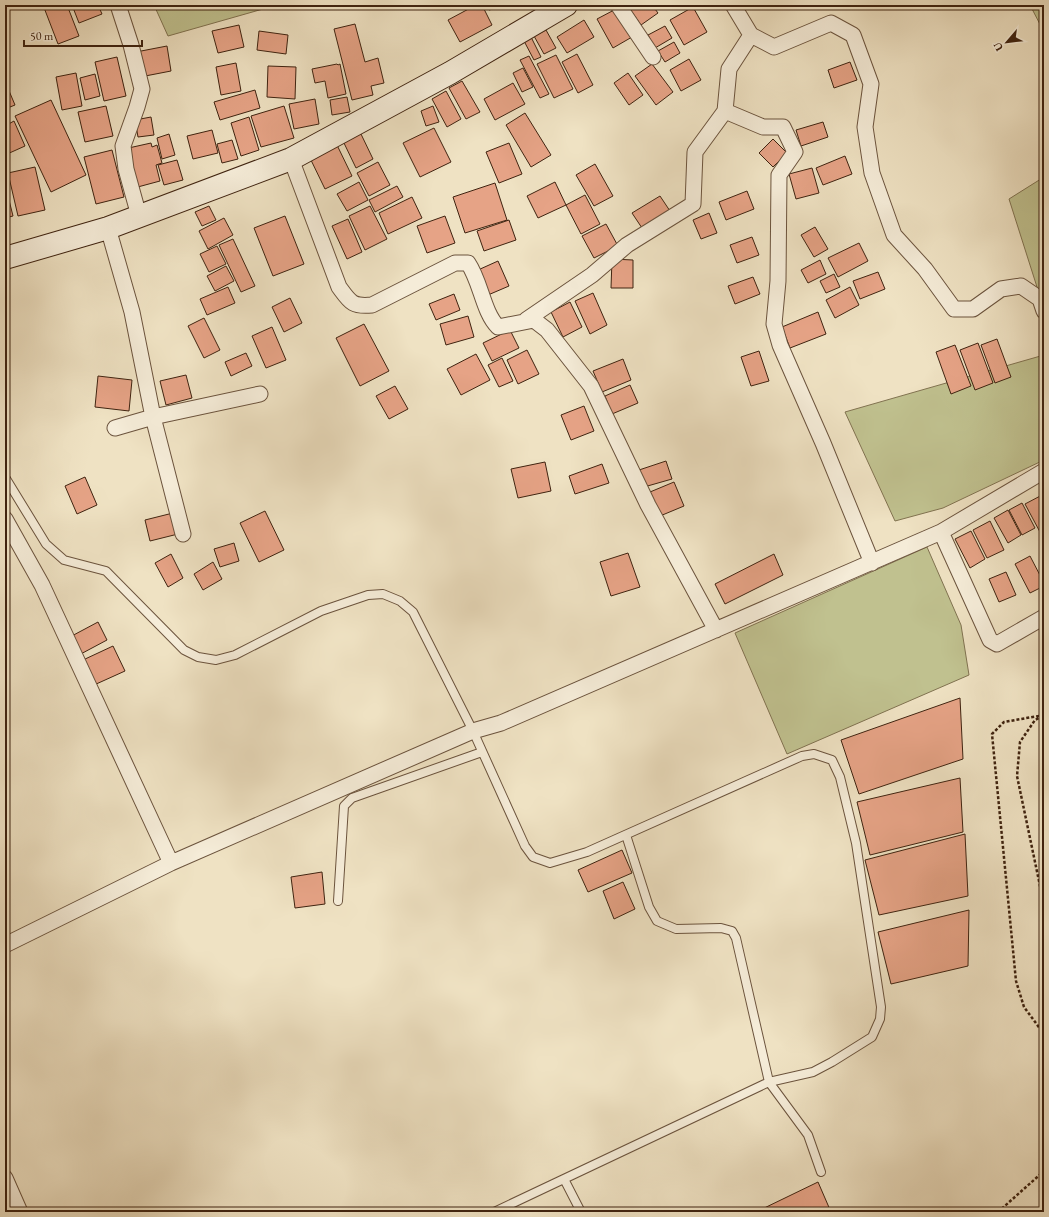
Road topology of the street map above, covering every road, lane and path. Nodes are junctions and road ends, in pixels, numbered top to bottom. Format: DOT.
graph roads {
  1 [pos="118,5"];
  2 [pos="566,5"];
  3 [pos="618,5"];
  4 [pos="733,5"];
  5 [pos="751,35"];
  6 [pos="653,57"];
  7 [pos="725,111"];
  8 [pos="291,159"];
  9 [pos="139,216"];
  10 [pos="108,228"];
  11 [pos="5,258"];
  12 [pos="1044,311"];
  13 [pos="526,320"];
  14 [pos="260,394"];
  15 [pos="153,417"];
  16 [pos="115,428"];
  17 [pos="1044,471"];
  18 [pos="5,477"];
  19 [pos="5,519"];
  20 [pos="941,532"];
  21 [pos="183,534"];
  22 [pos="872,563"];
  23 [pos="1044,617"];
  24 [pos="716,630"];
  25 [pos="1044,716"];
  26 [pos="473,731"];
  27 [pos="482,752"];
  28 [pos="626,835"];
  29 [pos="170,863"];
  30 [pos="338,902"];
  31 [pos="1044,905"];
  32 [pos="5,945"];
  33 [pos="1044,1034"];
  34 [pos="769,1082"];
  35 [pos="1044,1171"];
  36 [pos="821,1172"];
  37 [pos="5,1178"];
  38 [pos="564,1179"];
  39 [pos="20,1212"];
  40 [pos="494,1212"];
  41 [pos="581,1212"];
  42 [pos="998,1212"];
  1 -- 9 [label="street"];
  2 -- 8 [label="main road"];
  3 -- 6 [label="street"];
  4 -- 5 [label="street"];
  5 -- 7 [label="street"];
  5 -- 12 [label="street"];
  7 -- 13 [label="street"];
  7 -- 22 [label="street"];
  8 -- 9 [label="main road"];
  8 -- 13 [label="street"];
  9 -- 10 [label="main road"];
  10 -- 11 [label="main road"];
  10 -- 15 [label="street"];
  13 -- 24 [label="street"];
  14 -- 15 [label="street"];
  15 -- 16 [label="street"];
  15 -- 21 [label="street"];
  17 -- 20 [label="street"];
  18 -- 26 [label="lane"];
  19 -- 29 [label="street"];
  20 -- 22 [label="street"];
  20 -- 23 [label="street"];
  22 -- 24 [label="street"];
  24 -- 26 [label="street"];
  25 -- 31 [label="path"];
  25 -- 33 [label="path"];
  26 -- 27 [label="lane"];
  26 -- 29 [label="street"];
  27 -- 28 [label="lane"];
  27 -- 30 [label="lane"];
  28 -- 34 [label="lane"];
  28 -- 34 [label="lane"];
  29 -- 32 [label="street"];
  34 -- 36 [label="lane"];
  34 -- 38 [label="lane"];
  35 -- 42 [label="path"];
  37 -- 39 [label="street"];
  38 -- 40 [label="lane"];
  38 -- 41 [label="lane"];
}
